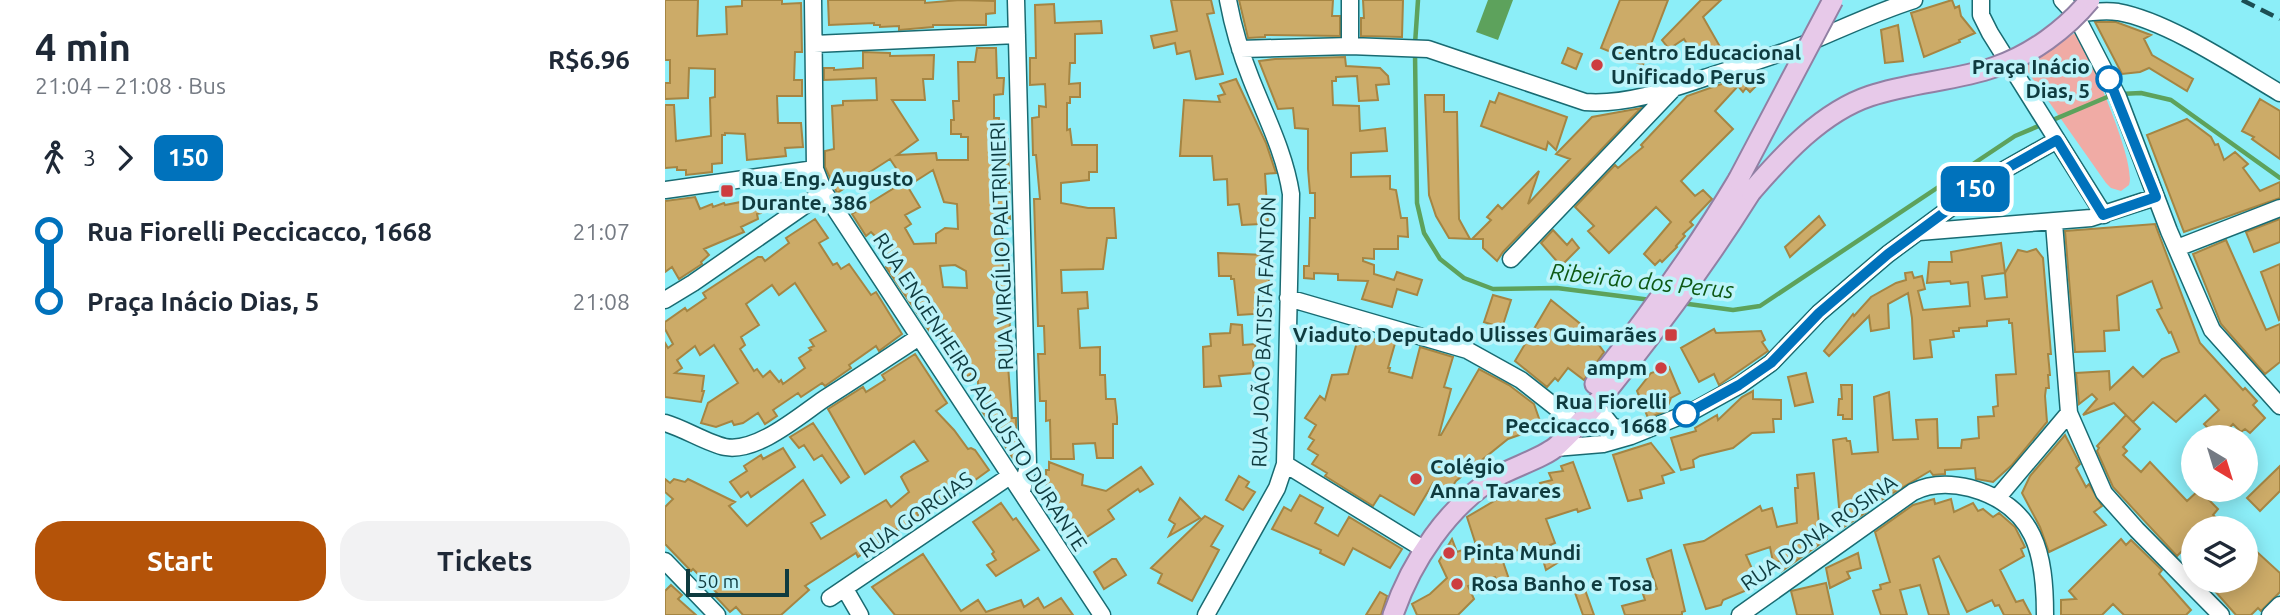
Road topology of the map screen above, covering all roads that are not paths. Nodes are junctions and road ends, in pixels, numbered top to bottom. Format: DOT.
graph roads {
  1 [pos="813,0"];
  2 [pos="1016,0"];
  3 [pos="1228,0"];
  4 [pos="1350,0"];
  5 [pos="1833,0"];
  6 [pos="1914,0"];
  7 [pos="1981,0"];
  8 [pos="2062,0"];
  9 [pos="2091,0"];
  10 [pos="1879,6"];
  11 [pos="2075,14"];
  12 [pos="1017,35"];
  13 [pos="1812,41"];
  14 [pos="814,44"];
  15 [pos="1352,46"];
  16 [pos="1240,49"];
  17 [pos="1674,88"];
  18 [pos="2280,93"];
  19 [pos="2055,137"];
  20 [pos="815,169"];
  21 [pos="1744,186"];
  22 [pos="665,190"];
  23 [pos="824,192"];
  24 [pos="2156,197"];
  25 [pos="2280,208"];
  26 [pos="2103,215"];
  27 [pos="2054,223"];
  28 [pos="1919,232"];
  29 [pos="2177,248"];
  30 [pos="1511,259"];
  31 [pos="1288,299"];
  32 [pos="665,300"];
  33 [pos="1656,317"];
  34 [pos="919,337"];
  35 [pos="1595,405"];
  36 [pos="2280,406"];
  37 [pos="2069,413"];
  38 [pos="1573,420"];
  39 [pos="665,423"];
  40 [pos="1631,436"];
  41 [pos="1555,448"];
  42 [pos="1524,462"];
  43 [pos="1285,464"];
  44 [pos="1010,476"];
  45 [pos="1022,491"];
  46 [pos="1998,497"];
  47 [pos="1425,550"];
  48 [pos="665,561"];
  49 [pos="845,589"];
  50 [pos="830,598"];
  51 [pos="2280,605"];
  52 [pos="717,615"];
  53 [pos="860,615"];
  54 [pos="1102,615"];
  55 [pos="1206,615"];
  56 [pos="1393,615"];
  57 [pos="1740,615"];
  58 [pos="2045,615"];
  59 [pos="2221,615"];
  60 [pos="2270,615"];
  1 -- 14 [label="street"];
  2 -- 12 [label="street, RUA VIRGÍLIO PALTRINIERI"];
  3 -- 16 [label="street, RUA JOÃO BATISTA FANTON"];
  4 -- 15 [label="street"];
  5 -- 13 [label="main road, bridge"];
  6 -- 10 [label="street"];
  7 -- 19 [label="street"];
  8 -- 11 [label="street"];
  9 -- 21 [label="main road, bridge"];
  10 -- 13 [label="street"];
  11 -- 18 [label="street"];
  11 -- 24 [label="street"];
  12 -- 14 [label="street"];
  12 -- 45 [label="street, RUA VIRGÍLIO PALTRINIERI"];
  13 -- 17 [label="street"];
  13 -- 21 [label="main road, bridge"];
  14 -- 20 [label="street"];
  15 -- 16 [label="street"];
  15 -- 17 [label="street"];
  16 -- 31 [label="street, RUA JOÃO BATISTA FANTON"];
  17 -- 30 [label="street"];
  19 -- 26 [label="street"];
  19 -- 28 [label="street"];
  20 -- 22 [label="street"];
  20 -- 23 [label="street, RUA ENGENHEIRO AUGUSTO DURANTE"];
  21 -- 33 [label="main road"];
  23 -- 32 [label="street"];
  23 -- 34 [label="street, RUA ENGENHEIRO AUGUSTO DURANTE"];
  24 -- 26 [label="street"];
  24 -- 29 [label="street"];
  25 -- 29 [label="street"];
  26 -- 27 [label="street"];
  27 -- 28 [label="street"];
  27 -- 37 [label="street"];
  28 -- 40 [label="street"];
  29 -- 36 [label="street"];
  31 -- 38 [label="street"];
  31 -- 43 [label="street, RUA JOÃO BATISTA FANTON"];
  33 -- 35 [label="main road"];
  33 -- 38 [label="main road"];
  34 -- 39 [label="street"];
  34 -- 44 [label="street, RUA ENGENHEIRO AUGUSTO DURANTE"];
  35 -- 38 [label="main road"];
  35 -- 40 [label="street"];
  37 -- 46 [label="street"];
  37 -- 59 [label="street"];
  38 -- 41 [label="main road"];
  38 -- 42 [label="main road"];
  40 -- 41 [label="street"];
  41 -- 42 [label="main road"];
  42 -- 47 [label="main road"];
  43 -- 47 [label="street"];
  43 -- 55 [label="street, RUA JOÃO BATISTA FANTON"];
  44 -- 45 [label="street, RUA ENGENHEIRO AUGUSTO DURANTE"];
  44 -- 49 [label="street, RUA GORGIAS"];
  45 -- 54 [label="street, RUA ENGENHEIRO AUGUSTO DURANTE"];
  46 -- 57 [label="street, RUA DONA ROSINA"];
  46 -- 58 [label="street, RUA DONA ROSINA"];
  47 -- 56 [label="main road"];
  48 -- 52 [label="street"];
  49 -- 50 [label="street, RUA GORGIAS"];
  49 -- 53 [label="street"];
  51 -- 60 [label="street"];
}
